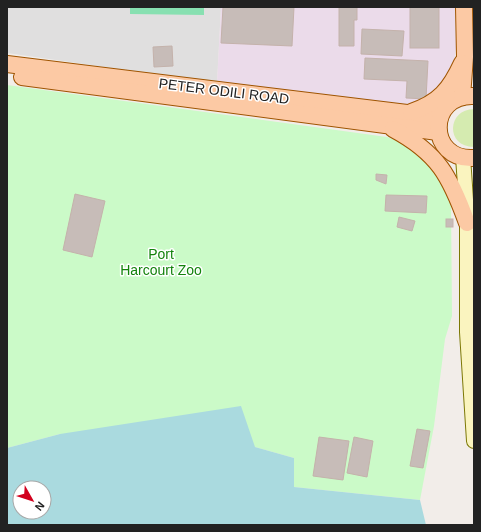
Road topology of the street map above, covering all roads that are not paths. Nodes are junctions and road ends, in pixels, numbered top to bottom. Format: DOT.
graph roads {
  1 [pos="464,7"];
  2 [pos="465,57"];
  3 [pos="7,64"];
  4 [pos="7,75"];
  5 [pos="468,96"];
  6 [pos="408,114"];
  7 [pos="384,124"];
  8 [pos="439,124"];
  9 [pos="469,157"];
  10 [pos="467,223"];
  11 [pos="474,440"];
  1 -- 2 [label="main road"];
  2 -- 5 [label="main road"];
  2 -- 6 [label="main road"];
  3 -- 6 [label="main road, PETER ODILI ROAD"];
  4 -- 7 [label="main road, PETER ODILI ROAD"];
  5 -- 8 [label="main road"];
  6 -- 8 [label="main road, PETER ODILI ROAD"];
  7 -- 8 [label="main road, PETER ODILI ROAD"];
  7 -- 10 [label="main road"];
  8 -- 9 [label="main road"];
  9 -- 10 [label="main road"];
  10 -- 11 [label="main road"];
}
